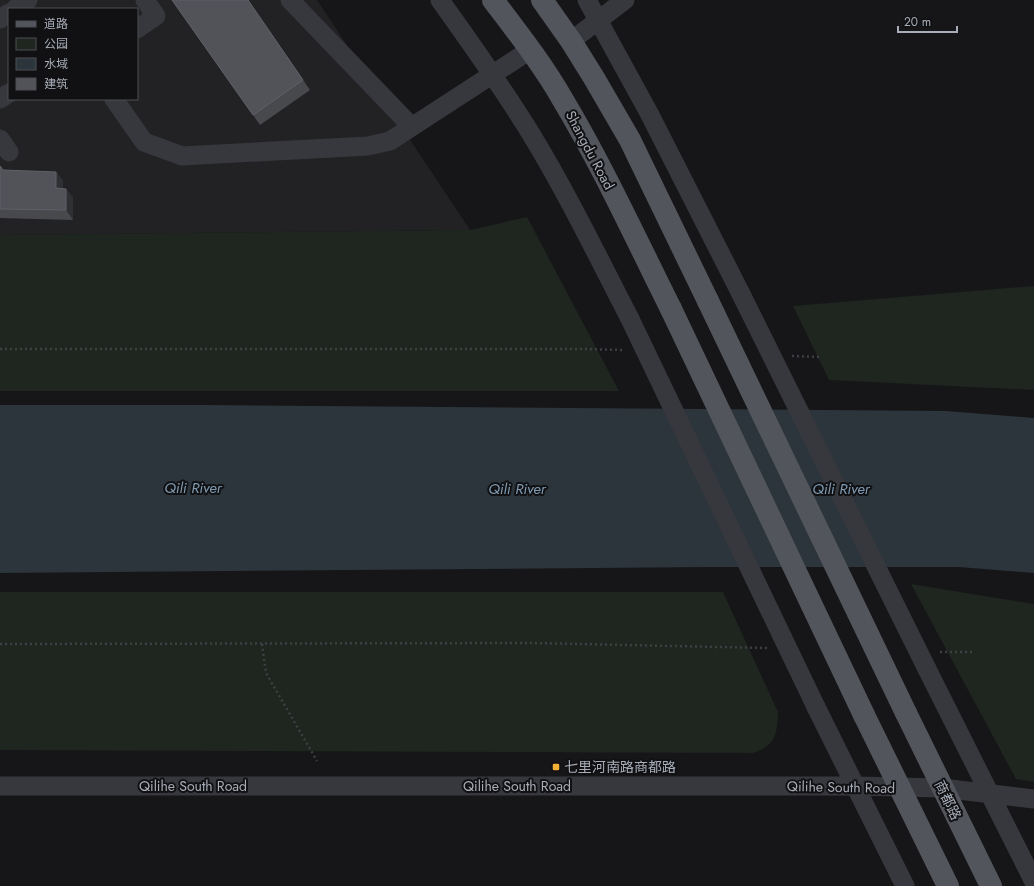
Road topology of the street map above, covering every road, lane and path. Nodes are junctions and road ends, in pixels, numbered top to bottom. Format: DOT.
graph roads {
  1 [pos="28,0"];
  2 [pos="145,0"];
  3 [pos="290,0"];
  4 [pos="440,0"];
  5 [pos="493,0"];
  6 [pos="542,0"];
  7 [pos="587,0"];
  8 [pos="625,0"];
  9 [pos="16,8"];
  10 [pos="8,14"];
  11 [pos="0,20"];
  12 [pos="599,20"];
  13 [pos="138,28"];
  14 [pos="571,40"];
  15 [pos="530,50"];
  16 [pos="492,74"];
  17 [pos="115,100"];
  18 [pos="412,127"];
  19 [pos="0,348"];
  20 [pos="626,350"];
  21 [pos="789,356"];
  22 [pos="821,357"];
  23 [pos="0,644"];
  24 [pos="262,644"];
  25 [pos="771,648"];
  26 [pos="935,652"];
  27 [pos="975,652"];
  28 [pos="317,761"];
  29 [pos="0,786"];
  30 [pos="855,786"];
  31 [pos="899,788"];
  32 [pos="942,788"];
  33 [pos="990,794"];
  34 [pos="1034,799"];
  35 [pos="1034,882"];
  36 [pos="905,886"];
  37 [pos="948,886"];
  38 [pos="991,886"];
  1 -- 9 [label="street"];
  2 -- 13 [label="street"];
  3 -- 18 [label="street"];
  4 -- 16 [label="street"];
  5 -- 15 [label="main road, Shangdu Road"];
  6 -- 14 [label="main road"];
  7 -- 12 [label="street"];
  8 -- 12 [label="street"];
  10 -- 11 [label="street"];
  12 -- 14 [label="street"];
  12 -- 33 [label="street, bridge"];
  14 -- 32 [label="main road, 商都路, bridge"];
  15 -- 16 [label="street"];
  15 -- 31 [label="main road, Shangdu Road, bridge"];
  16 -- 18 [label="street"];
  16 -- 30 [label="street, bridge"];
  17 -- 18 [label="street"];
  19 -- 20 [label="path"];
  21 -- 22 [label="path"];
  23 -- 24 [label="path"];
  24 -- 25 [label="path"];
  24 -- 28 [label="path"];
  26 -- 27 [label="path"];
  29 -- 30 [label="street, Qilihe South Road"];
  30 -- 31 [label="street, Qilihe South Road"];
  30 -- 36 [label="street"];
  31 -- 32 [label="street, Qilihe South Road"];
  31 -- 37 [label="main road"];
  32 -- 33 [label="street, Qilihe South Road"];
  32 -- 38 [label="main road, 商都路"];
  33 -- 34 [label="street, Qilihe South Road"];
  33 -- 35 [label="street"];
}
